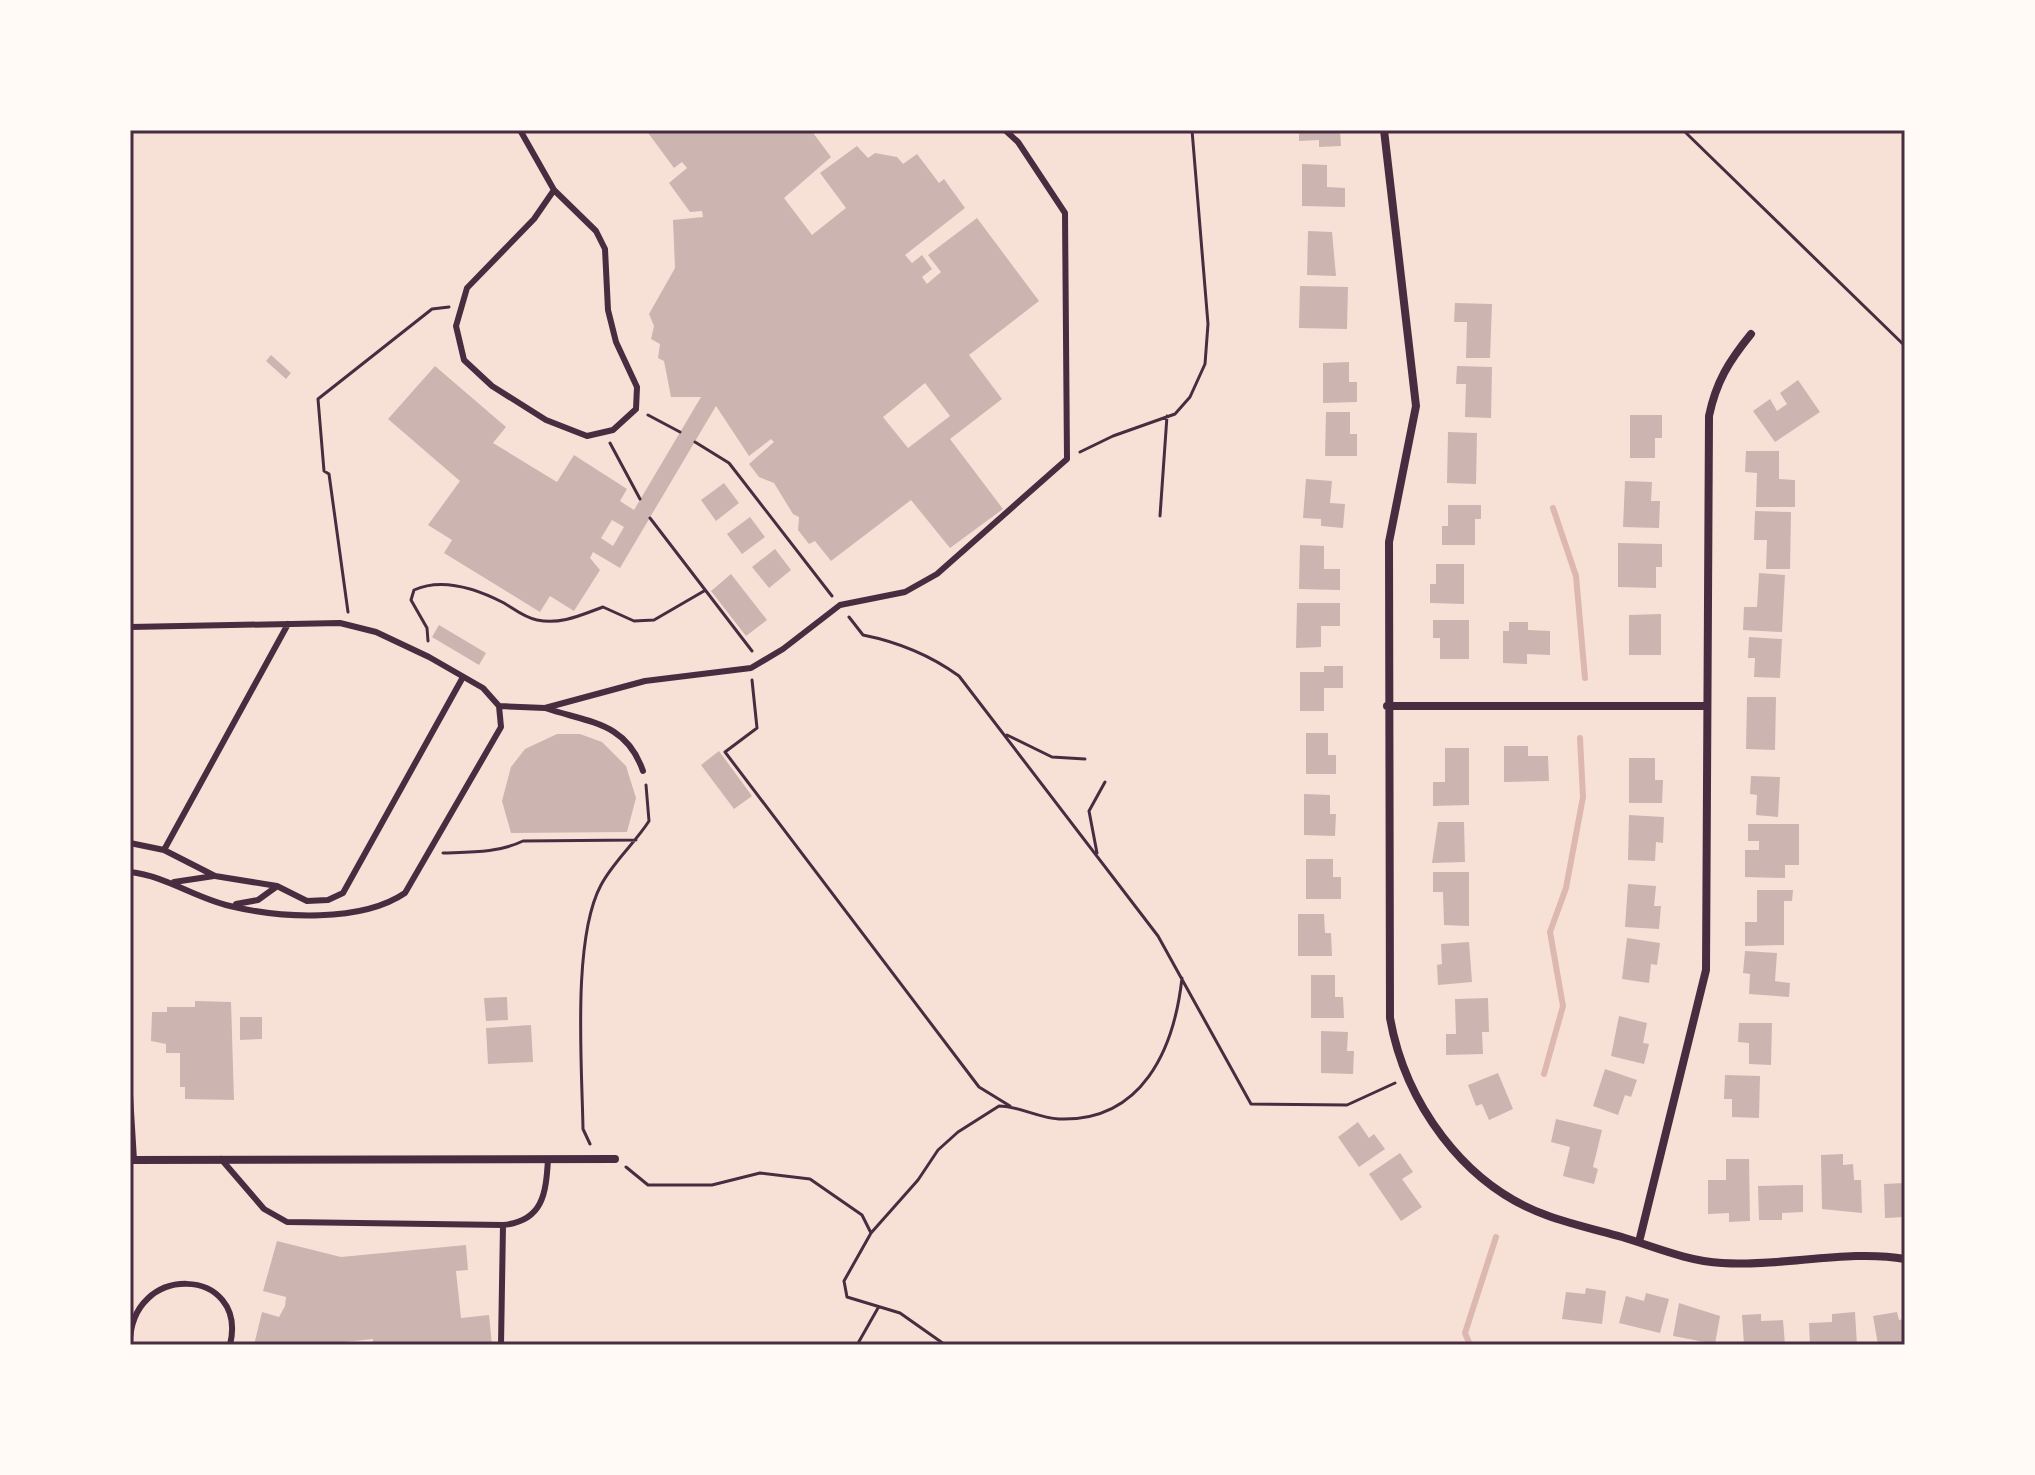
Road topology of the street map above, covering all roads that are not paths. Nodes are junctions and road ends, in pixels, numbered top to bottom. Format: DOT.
graph roads {
  1 [pos="520,130"];
  2 [pos="1005,130"];
  3 [pos="1384,130"];
  4 [pos="554,190"];
  5 [pos="1751,334"];
  6 [pos="288,624"];
  7 [pos="130,627"];
  8 [pos="463,677"];
  9 [pos="499,706"];
  10 [pos="1387,706"];
  11 [pos="1707,706"];
  12 [pos="545,708"];
  13 [pos="643,771"];
  14 [pos="130,843"];
  15 [pos="164,850"];
  16 [pos="130,872"];
  17 [pos="215,876"];
  18 [pos="170,882"];
  19 [pos="277,886"];
  20 [pos="228,906"];
  21 [pos="130,1095"];
  22 [pos="221,1159"];
  23 [pos="548,1159"];
  24 [pos="615,1159"];
  25 [pos="132,1160"];
  26 [pos="503,1225"];
  27 [pos="1639,1242"];
  28 [pos="1905,1259"];
  29 [pos="130,1345"];
  30 [pos="230,1345"];
  31 [pos="501,1345"];
  1 -- 4 [label="lane"];
  2 -- 12 [label="lane"];
  3 -- 10 [label="street"];
  4 -- 4 [label="lane"];
  5 -- 11 [label="street"];
  6 -- 7 [label="lane"];
  6 -- 8 [label="lane"];
  6 -- 15 [label="lane"];
  8 -- 9 [label="lane"];
  8 -- 19 [label="lane"];
  9 -- 12 [label="lane"];
  9 -- 20 [label="lane"];
  10 -- 11 [label="street"];
  10 -- 27 [label="street"];
  11 -- 27 [label="street"];
  12 -- 13 [label="lane"];
  14 -- 15 [label="lane"];
  15 -- 17 [label="lane"];
  16 -- 18 [label="lane"];
  17 -- 18 [label="lane"];
  17 -- 19 [label="lane"];
  18 -- 20 [label="lane"];
  19 -- 20 [label="lane"];
  21 -- 25 [label="lane"];
  22 -- 23 [label="street"];
  22 -- 25 [label="street"];
  22 -- 26 [label="lane"];
  23 -- 24 [label="street"];
  23 -- 26 [label="lane"];
  26 -- 31 [label="lane"];
  27 -- 28 [label="street"];
  29 -- 30 [label="lane"];
}
